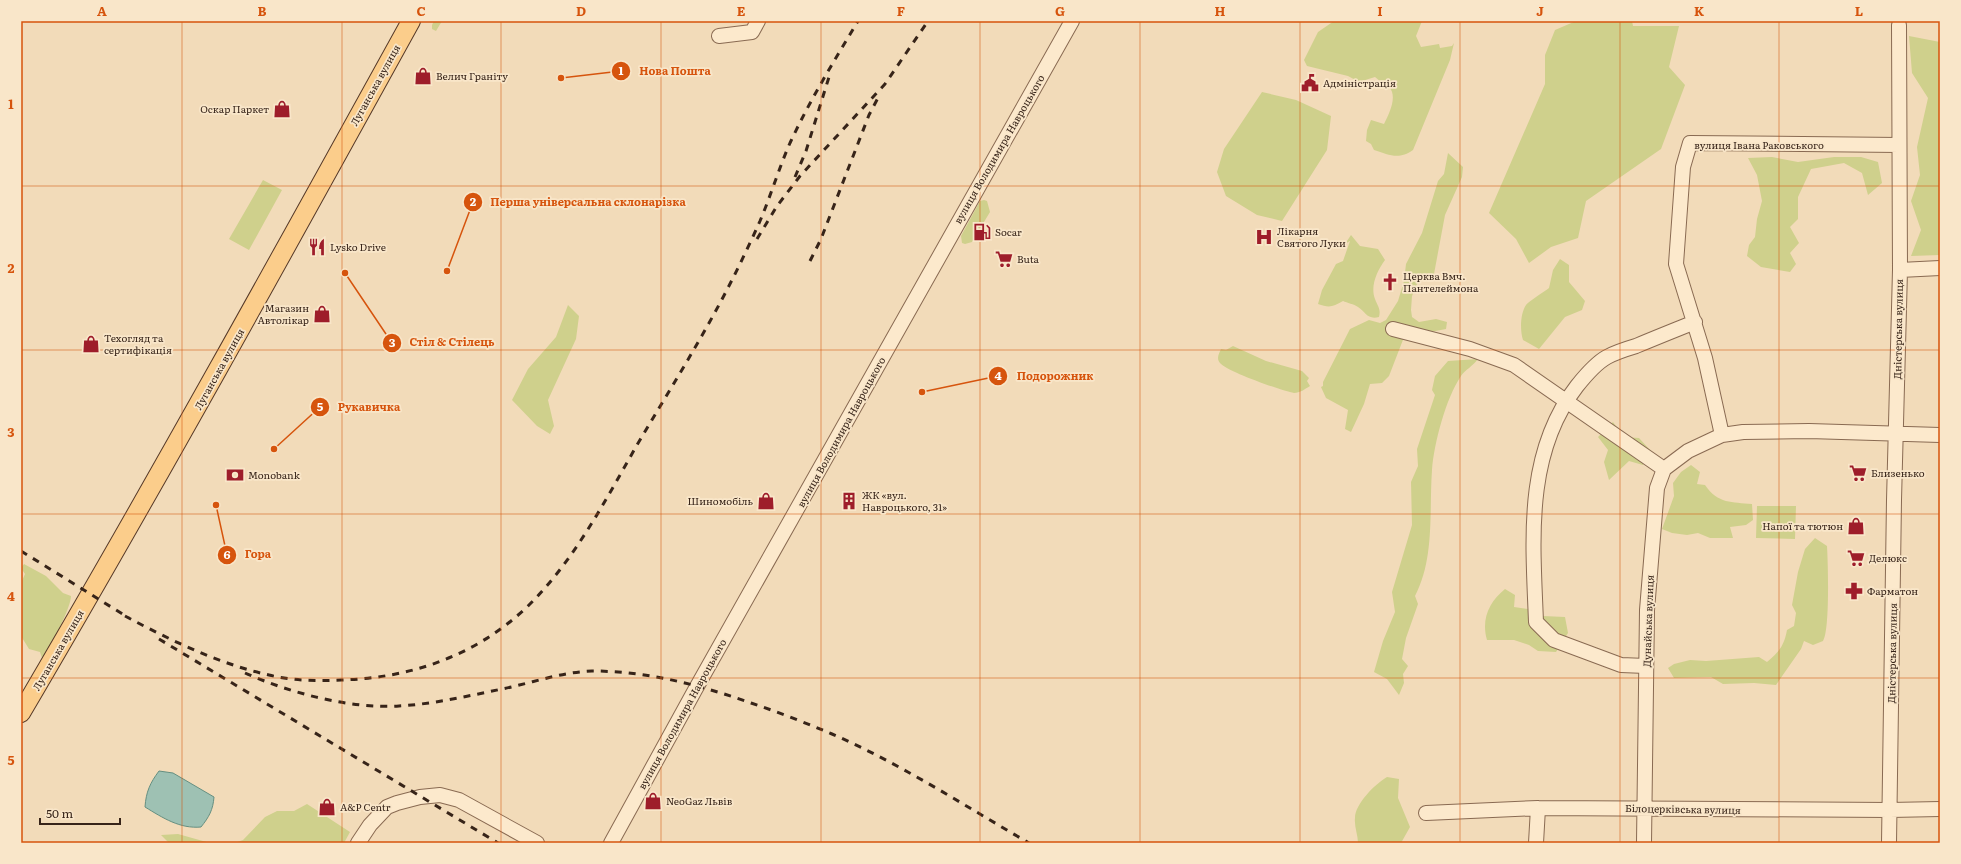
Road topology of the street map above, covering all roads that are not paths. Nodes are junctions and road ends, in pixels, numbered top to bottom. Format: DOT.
graph roads {
  1 [pos="411,21"];
  2 [pos="758,21"];
  3 [pos="1072,21"];
  4 [pos="1899,24"];
  5 [pos="719,36"];
  6 [pos="1899,145"];
  7 [pos="1940,268"];
  8 [pos="1900,270"];
  9 [pos="1695,322"];
  10 [pos="1393,329"];
  11 [pos="1566,400"];
  12 [pos="1896,434"];
  13 [pos="1722,435"];
  14 [pos="1940,435"];
  15 [pos="1664,469"];
  16 [pos="1646,666"];
  17 [pos="21,713"];
  18 [pos="1538,808"];
  19 [pos="1645,808"];
  20 [pos="1940,809"];
  21 [pos="1890,810"];
  22 [pos="1426,813"];
  23 [pos="358,843"];
  24 [pos="537,843"];
  25 [pos="611,843"];
  26 [pos="1536,843"];
  27 [pos="1644,843"];
  28 [pos="1889,843"];
  1 -- 17 [label="main road, Луганська вулиця"];
  2 -- 5 [label="street"];
  3 -- 25 [label="street, вулиця Володимира Навроцького"];
  4 -- 6 [label="street, Дністерська вулиця"];
  6 -- 8 [label="street, Дністерська вулиця"];
  6 -- 9 [label="street, вулиця Івана Раковського"];
  7 -- 8 [label="street, Дністерська вулиця"];
  8 -- 12 [label="street, Дністерська вулиця"];
  9 -- 11 [label="street"];
  9 -- 13 [label="street"];
  10 -- 11 [label="street"];
  11 -- 15 [label="street"];
  11 -- 16 [label="street"];
  12 -- 13 [label="street"];
  12 -- 14 [label="street"];
  12 -- 21 [label="street, Дністерська вулиця"];
  13 -- 15 [label="street"];
  15 -- 16 [label="street, Дунайська вулиця"];
  16 -- 19 [label="street, Дунайська вулиця"];
  18 -- 19 [label="street, Білоцерківська вулиця"];
  18 -- 22 [label="street, Білоцерківська вулиця"];
  18 -- 26 [label="street"];
  19 -- 21 [label="street, Білоцерківська вулиця"];
  19 -- 27 [label="street, Дунайська вулиця"];
  20 -- 21 [label="street, Білоцерківська вулиця"];
  21 -- 28 [label="street, Дністерська вулиця"];
  23 -- 24 [label="street"];
}
